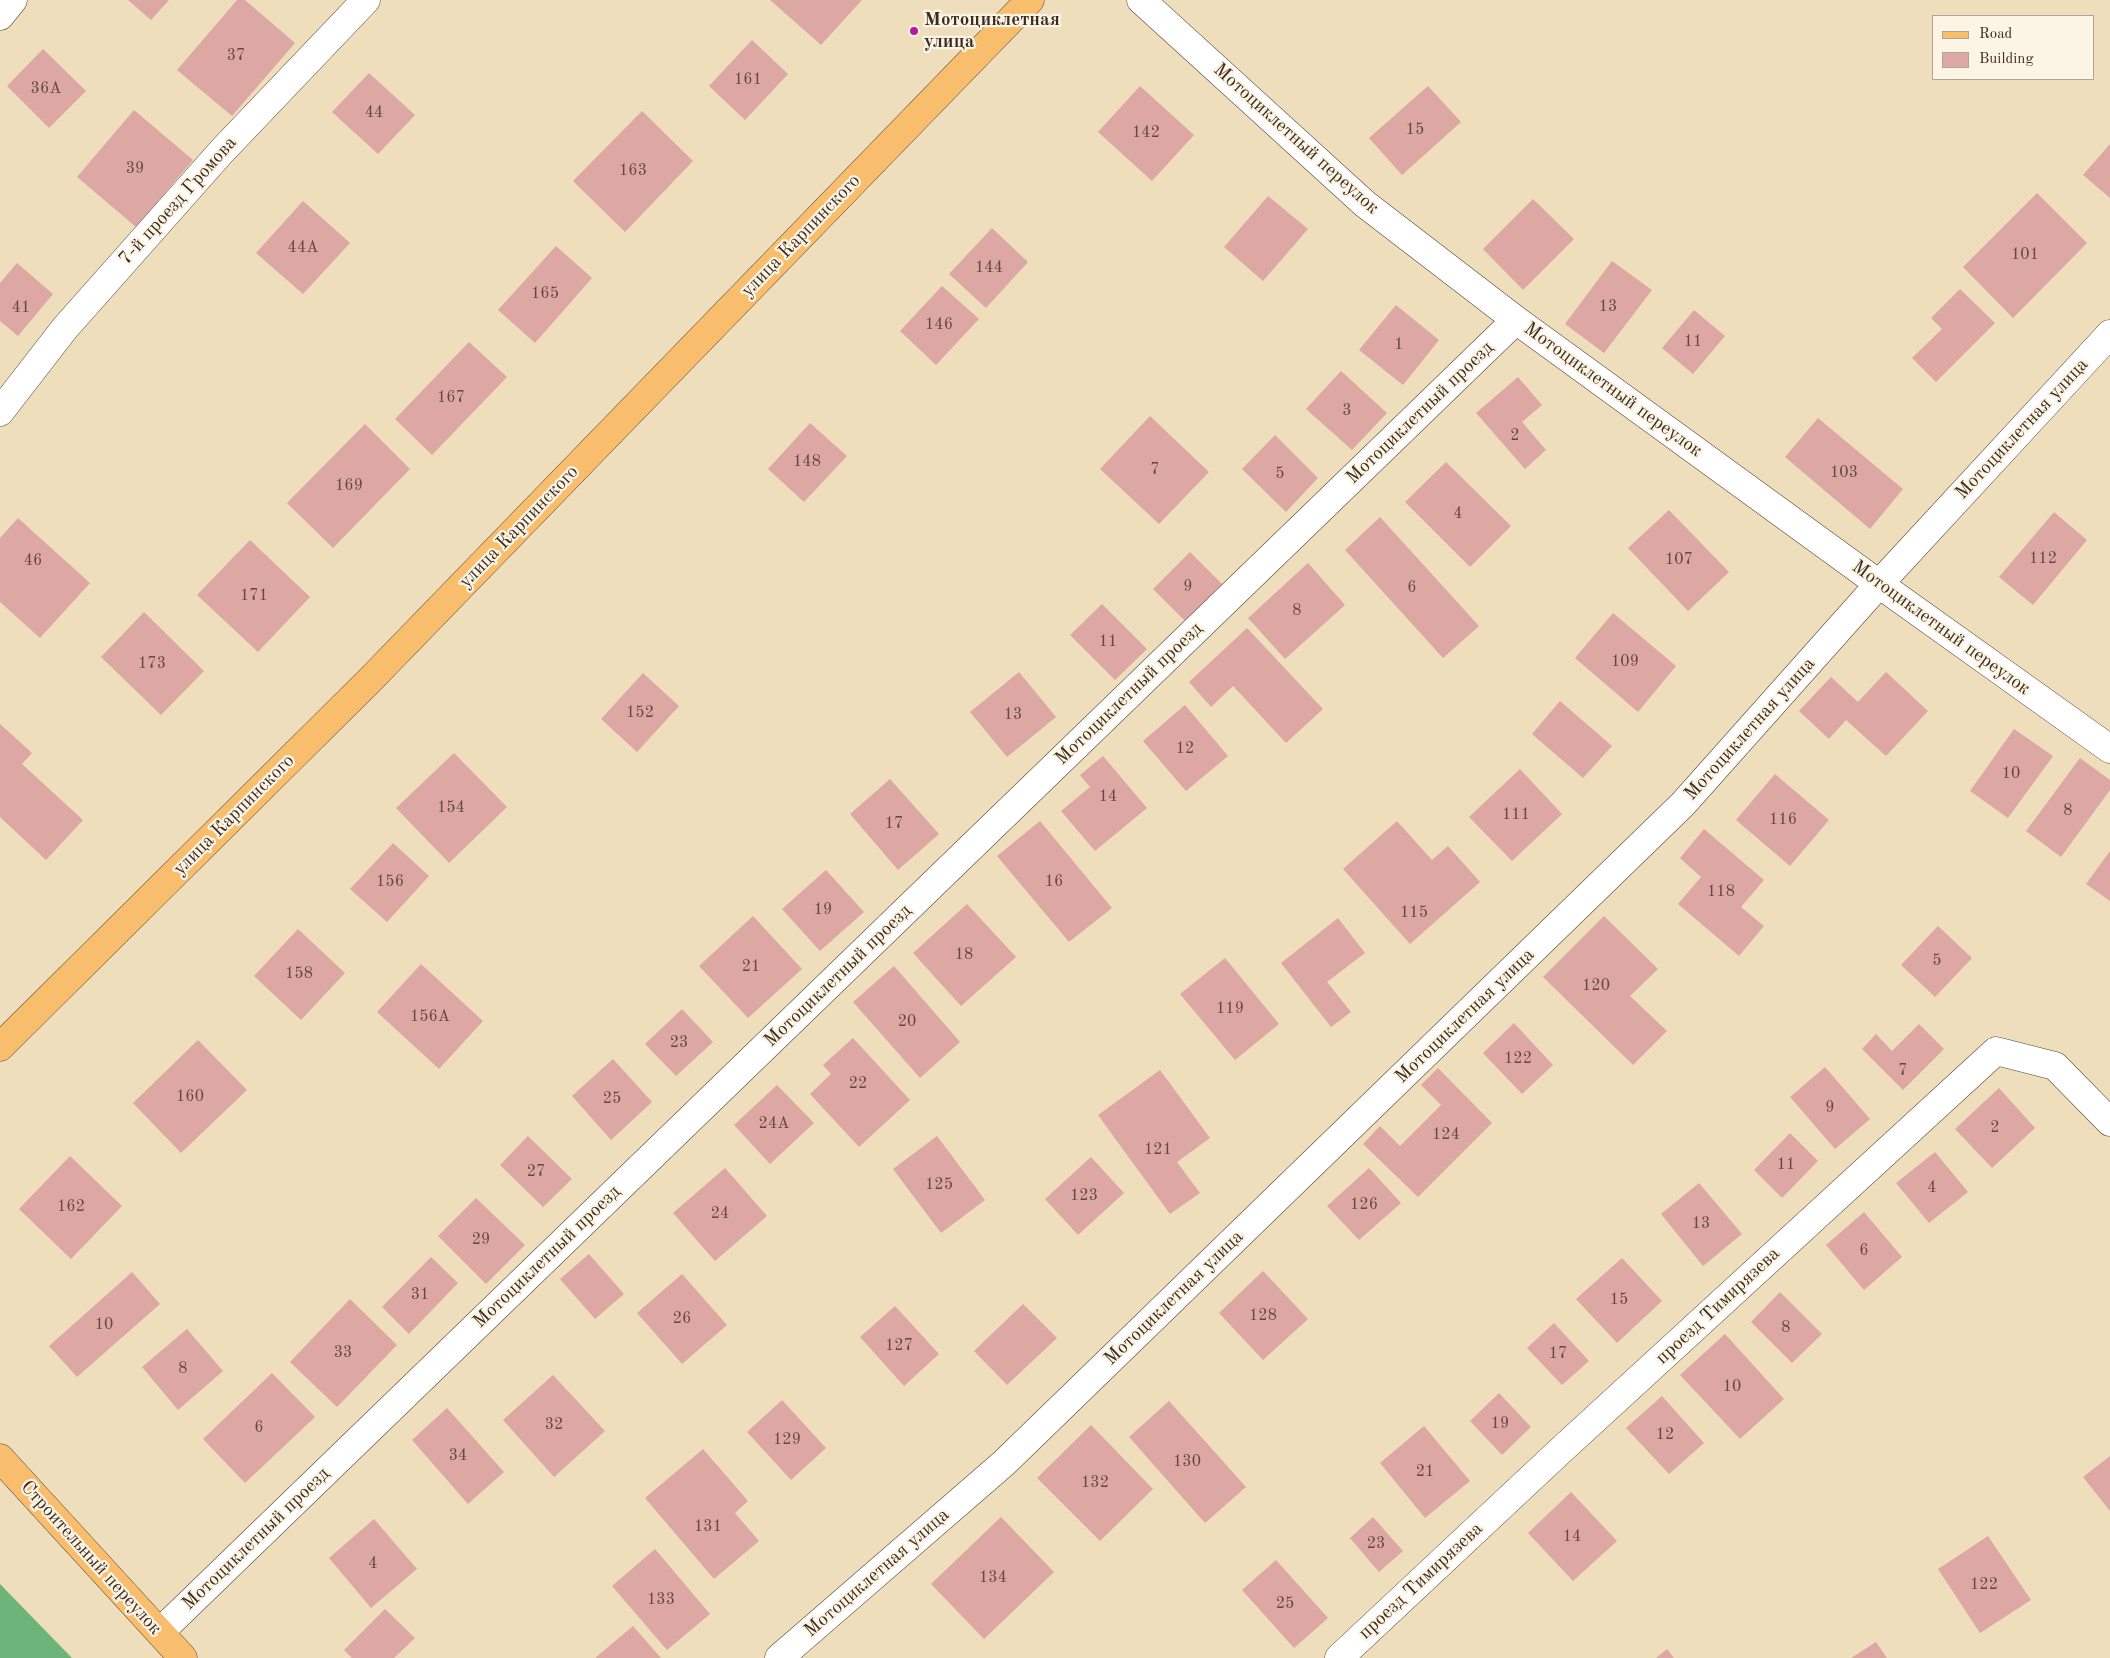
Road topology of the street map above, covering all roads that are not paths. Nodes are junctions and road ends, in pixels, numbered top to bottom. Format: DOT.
graph roads {
  1 [pos="13,0"];
  2 [pos="366,0"];
  3 [pos="1030,0"];
  4 [pos="1141,0"];
  5 [pos="0,16"];
  6 [pos="1516,320"];
  7 [pos="2110,334"];
  8 [pos="0,412"];
  9 [pos="1879,584"];
  10 [pos="2110,749"];
  11 [pos="0,1047"];
  12 [pos="2110,1122"];
  13 [pos="0,1458"];
  14 [pos="160,1632"];
  15 [pos="183,1658"];
  16 [pos="779,1658"];
  17 [pos="1339,1658"];
  1 -- 5 [label="street"];
  2 -- 8 [label="street, 7-й проезд Громова"];
  3 -- 11 [label="main road, улица Карпинского"];
  4 -- 6 [label="street, Мотоциклетный переулок"];
  6 -- 9 [label="street, Мотоциклетный переулок"];
  6 -- 14 [label="street, Мотоциклетный проезд"];
  7 -- 9 [label="street, Мотоциклетная улица"];
  9 -- 10 [label="street, Мотоциклетный переулок"];
  9 -- 16 [label="street, Мотоциклетная улица"];
  12 -- 17 [label="street, проезд Тимирязева"];
  13 -- 14 [label="main road, Строительный переулок"];
  14 -- 15 [label="main road, Строительный переулок"];
}
